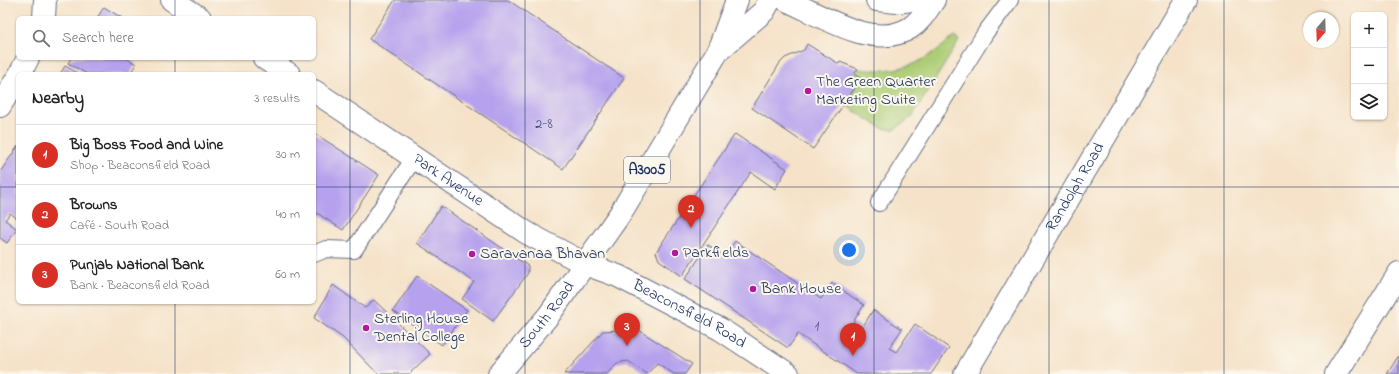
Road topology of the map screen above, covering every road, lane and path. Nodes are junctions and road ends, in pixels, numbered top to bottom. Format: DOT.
graph roads {
  1 [pos="45,0"];
  2 [pos="172,0"];
  3 [pos="770,0"];
  4 [pos="786,0"];
  5 [pos="877,0"];
  6 [pos="911,0"];
  7 [pos="934,0"];
  8 [pos="1010,0"];
  9 [pos="1186,0"];
  10 [pos="736,2"];
  11 [pos="44,16"];
  12 [pos="197,16"];
  13 [pos="718,51"];
  14 [pos="27,60"];
  15 [pos="267,60"];
  16 [pos="21,72"];
  17 [pos="286,72"];
  18 [pos="16,80"];
  19 [pos="316,92"];
  20 [pos="0,106"];
  21 [pos="414,158"];
  22 [pos="879,203"];
  23 [pos="316,253"];
  24 [pos="585,264"];
  25 [pos="1399,273"];
  26 [pos="499,374"];
  27 [pos="788,374"];
  28 [pos="965,374"];
  29 [pos="1336,374"];
  1 -- 11 [label="street"];
  2 -- 12 [label="street"];
  3 -- 13 [label="street, South Road / A3005"];
  4 -- 7 [label="street"];
  5 -- 6 [label="street"];
  8 -- 22 [label="lane"];
  9 -- 28 [label="street, Randolph Road"];
  10 -- 13 [label="street, South Road / A3005"];
  13 -- 24 [label="street, South Road / A3005"];
  14 -- 16 [label="street"];
  15 -- 17 [label="street"];
  18 -- 20 [label="street"];
  19 -- 21 [label="street, Park Avenue"];
  21 -- 23 [label="lane"];
  21 -- 24 [label="street, Park Avenue"];
  24 -- 26 [label="street, South Road / A3005"];
  24 -- 27 [label="street, Beaconsfield Road"];
  25 -- 29 [label="street"];
}
